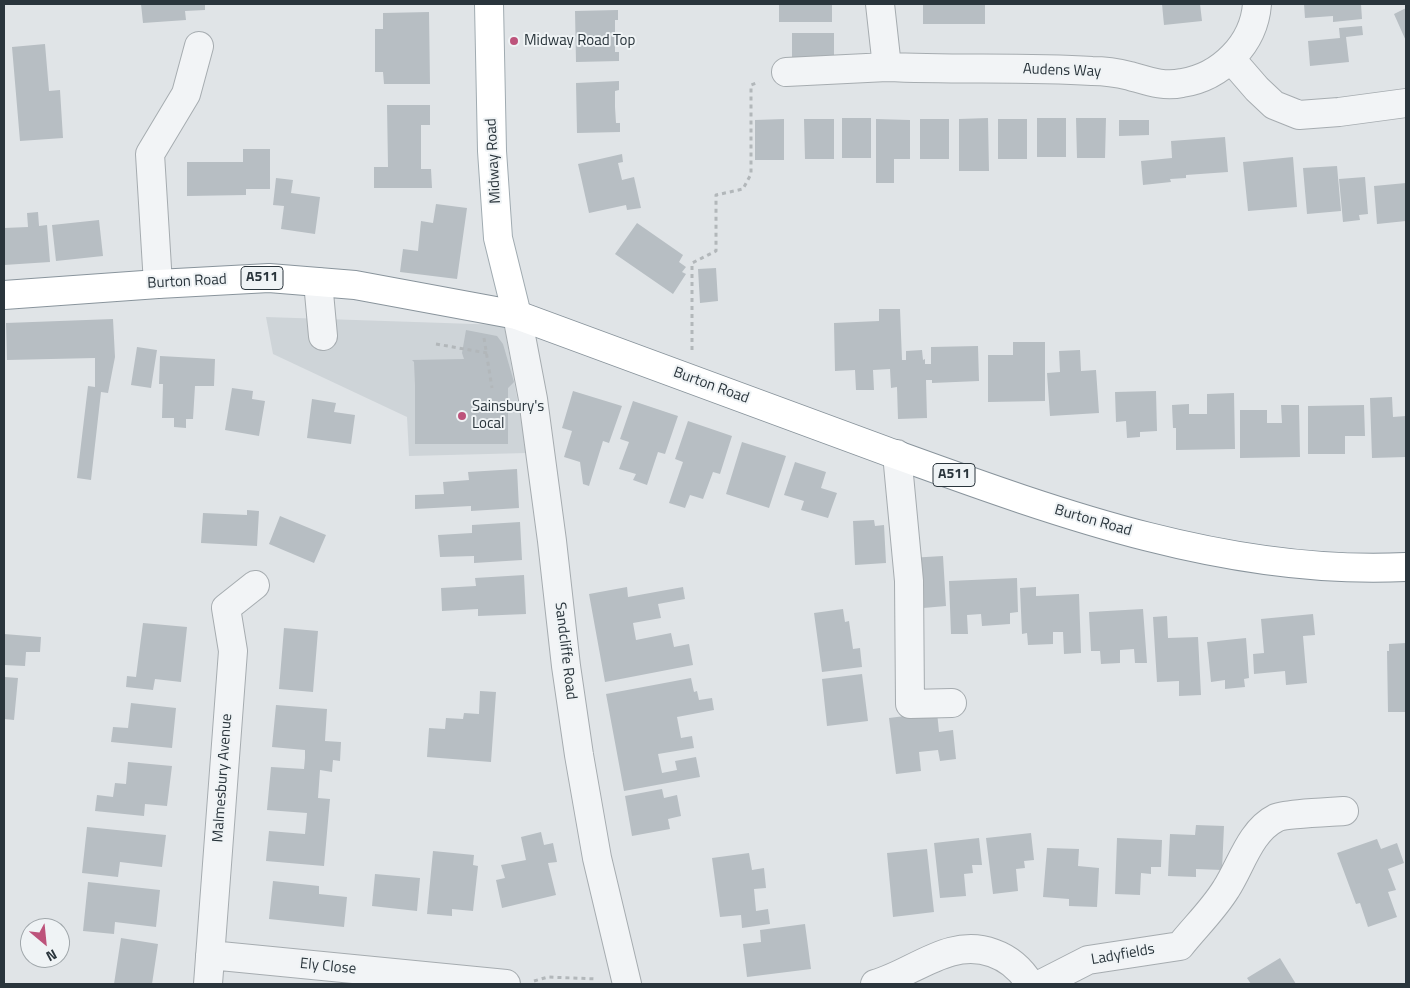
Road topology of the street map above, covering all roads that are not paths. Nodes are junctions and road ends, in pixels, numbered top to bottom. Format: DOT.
graph roads {
  1 [pos="489,4"];
  2 [pos="880,4"];
  3 [pos="1257,4"];
  4 [pos="199,46"];
  5 [pos="1231,59"];
  6 [pos="887,67"];
  7 [pos="786,72"];
  8 [pos="1406,103"];
  9 [pos="318,282"];
  10 [pos="158,284"];
  11 [pos="4,295"];
  12 [pos="517,315"];
  13 [pos="323,336"];
  14 [pos="896,454"];
  15 [pos="1406,567"];
  16 [pos="255,585"];
  17 [pos="952,703"];
  18 [pos="1344,812"];
  19 [pos="210,955"];
  20 [pos="626,982"];
  21 [pos="208,984"];
  22 [pos="506,984"];
  23 [pos="875,984"];
  24 [pos="1030,984"];
  25 [pos="1041,984"];
  1 -- 12 [label="main road, Midway Road"];
  2 -- 6 [label="street"];
  3 -- 5 [label="street, Audens Way"];
  4 -- 10 [label="street"];
  5 -- 6 [label="street, Audens Way"];
  5 -- 8 [label="street"];
  6 -- 7 [label="street, Audens Way"];
  9 -- 10 [label="main road, Burton Road / A511"];
  9 -- 12 [label="main road, Burton Road / A511"];
  9 -- 13 [label="street"];
  10 -- 11 [label="main road, Burton Road / A511"];
  12 -- 14 [label="main road, Burton Road / A511"];
  12 -- 20 [label="street, Sandcliffe Road"];
  14 -- 15 [label="main road, Burton Road / A511"];
  14 -- 17 [label="street"];
  16 -- 19 [label="street, Malmesbury Avenue"];
  18 -- 25 [label="street, Ladyfields"];
  19 -- 21 [label="street, Malmesbury Avenue"];
  19 -- 22 [label="street, Ely Close"];
  23 -- 24 [label="street"];
}
